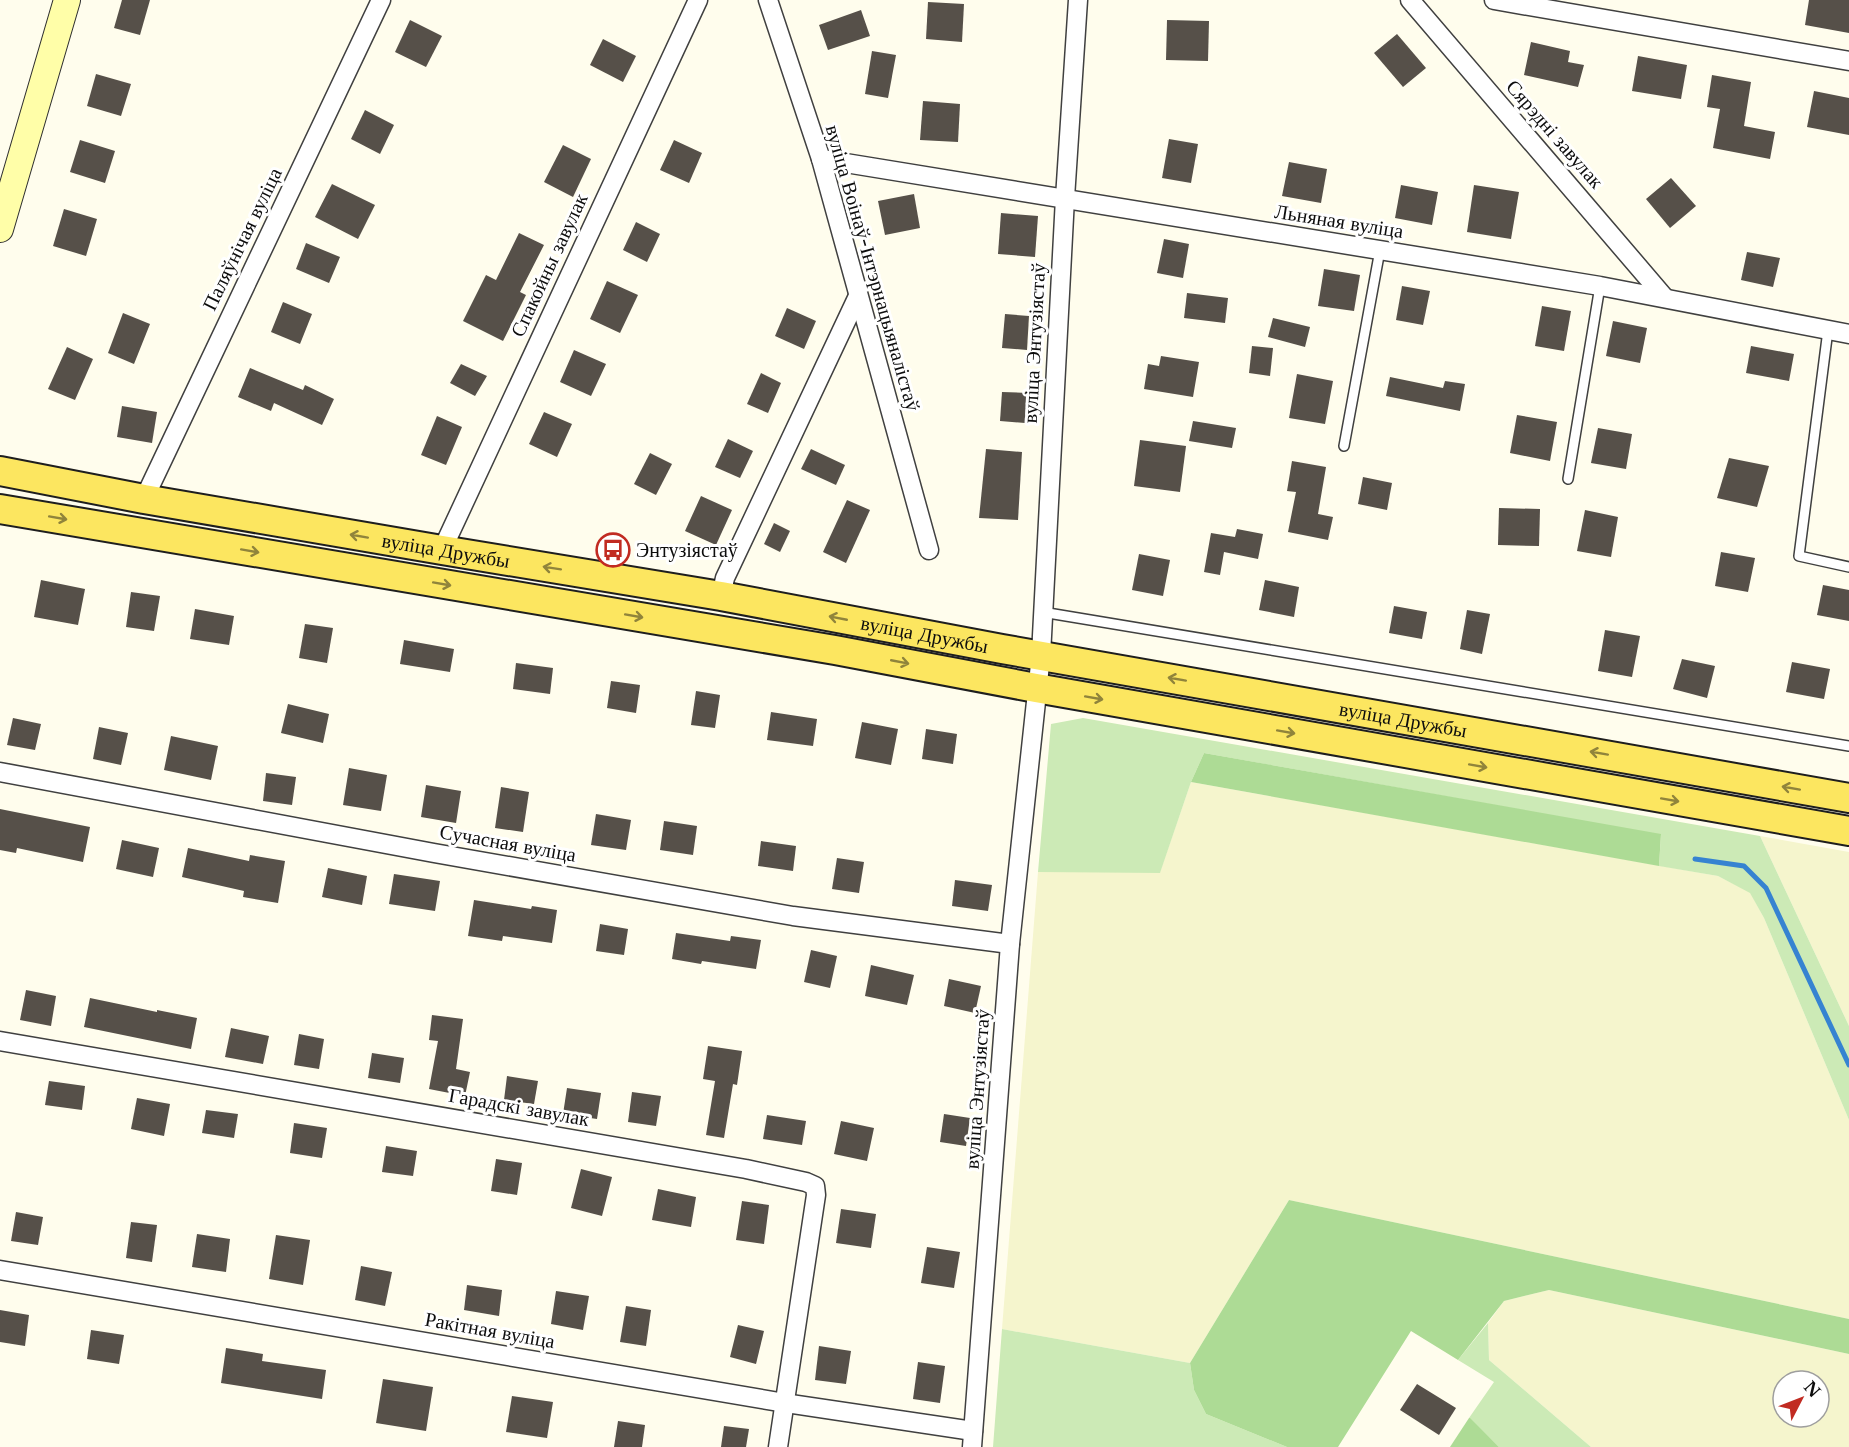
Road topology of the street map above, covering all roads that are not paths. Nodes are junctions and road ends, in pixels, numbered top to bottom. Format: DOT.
graph roads {
  1 [pos="67,0"];
  2 [pos="381,0"];
  3 [pos="698,0"];
  4 [pos="768,0"];
  5 [pos="1078,0"];
  6 [pos="1410,0"];
  7 [pos="1494,0"];
  8 [pos="1849,61"];
  9 [pos="821,159"];
  10 [pos="1065,198"];
  11 [pos="0,229"];
  12 [pos="1380,250"];
  13 [pos="1600,286"];
  14 [pos="858,296"];
  15 [pos="1665,298"];
  16 [pos="1828,330"];
  17 [pos="1849,334"];
  18 [pos="1344,446"];
  19 [pos="0,471"];
  20 [pos="1568,479"];
  21 [pos="0,484"];
  22 [pos="144,499"];
  23 [pos="0,508"];
  24 [pos="442,550"];
  25 [pos="929,550"];
  26 [pos="1849,567"];
  27 [pos="721,596"];
  28 [pos="1042,612"];
  29 [pos="1041,655"];
  30 [pos="1036,688"];
  31 [pos="1849,746"];
  32 [pos="0,772"];
  33 [pos="1849,798"];
  34 [pos="1849,831"];
  35 [pos="1010,944"];
  36 [pos="0,1041"];
  37 [pos="0,1270"];
  38 [pos="785,1403"];
  39 [pos="973,1439"];
  40 [pos="778,1447"];
  1 -- 11 [label="main road"];
  2 -- 22 [label="street, Паляўнічая вуліца"];
  3 -- 24 [label="street, Спакойны завулак"];
  4 -- 9 [label="street, вуліца Воінаў-Інтэрнацыяналістаў"];
  5 -- 10 [label="street, вуліца Энтузіястаў"];
  6 -- 15 [label="street, Сярэдні завулак"];
  7 -- 8 [label="street"];
  9 -- 10 [label="street, Льняная вуліца"];
  9 -- 14 [label="street, вуліца Воінаў-Інтэрнацыяналістаў"];
  10 -- 12 [label="street, Льняная вуліца"];
  10 -- 28 [label="street, вуліца Энтузіястаў"];
  12 -- 13 [label="street, Льняная вуліца"];
  12 -- 18 [label="lane"];
  13 -- 15 [label="street, Льняная вуліца"];
  13 -- 20 [label="lane"];
  14 -- 25 [label="street, вуліца Воінаў-Інтэрнацыяналістаў"];
  14 -- 27 [label="street"];
  15 -- 16 [label="street, Льняная вуліца"];
  16 -- 17 [label="street, Льняная вуліца"];
  16 -- 26 [label="lane"];
  19 -- 22 [label="main road, вуліца Дружбы"];
  21 -- 22 [label="main road"];
  24 -- 22 [label="main road, вуліца Дружбы, one-way"];
  23 -- 30 [label="main road, вуліца Дружбы, one-way"];
  27 -- 24 [label="main road, вуліца Дружбы, one-way"];
  29 -- 27 [label="main road, вуліца Дружбы, one-way"];
  28 -- 29 [label="street, вуліца Энтузіястаў"];
  28 -- 31 [label="lane"];
  29 -- 30 [label="street, вуліца Энтузіястаў"];
  33 -- 29 [label="main road, вуліца Дружбы, one-way"];
  30 -- 34 [label="main road, вуліца Дружбы, one-way"];
  30 -- 35 [label="street, вуліца Энтузіястаў"];
  32 -- 35 [label="street, Сучасная вуліца"];
  35 -- 39 [label="street, вуліца Энтузіястаў"];
  36 -- 38 [label="street, Гарадскі завулак"];
  37 -- 38 [label="street, Ракітная вуліца"];
  38 -- 39 [label="street, Ракітная вуліца"];
  38 -- 40 [label="street"];
}
